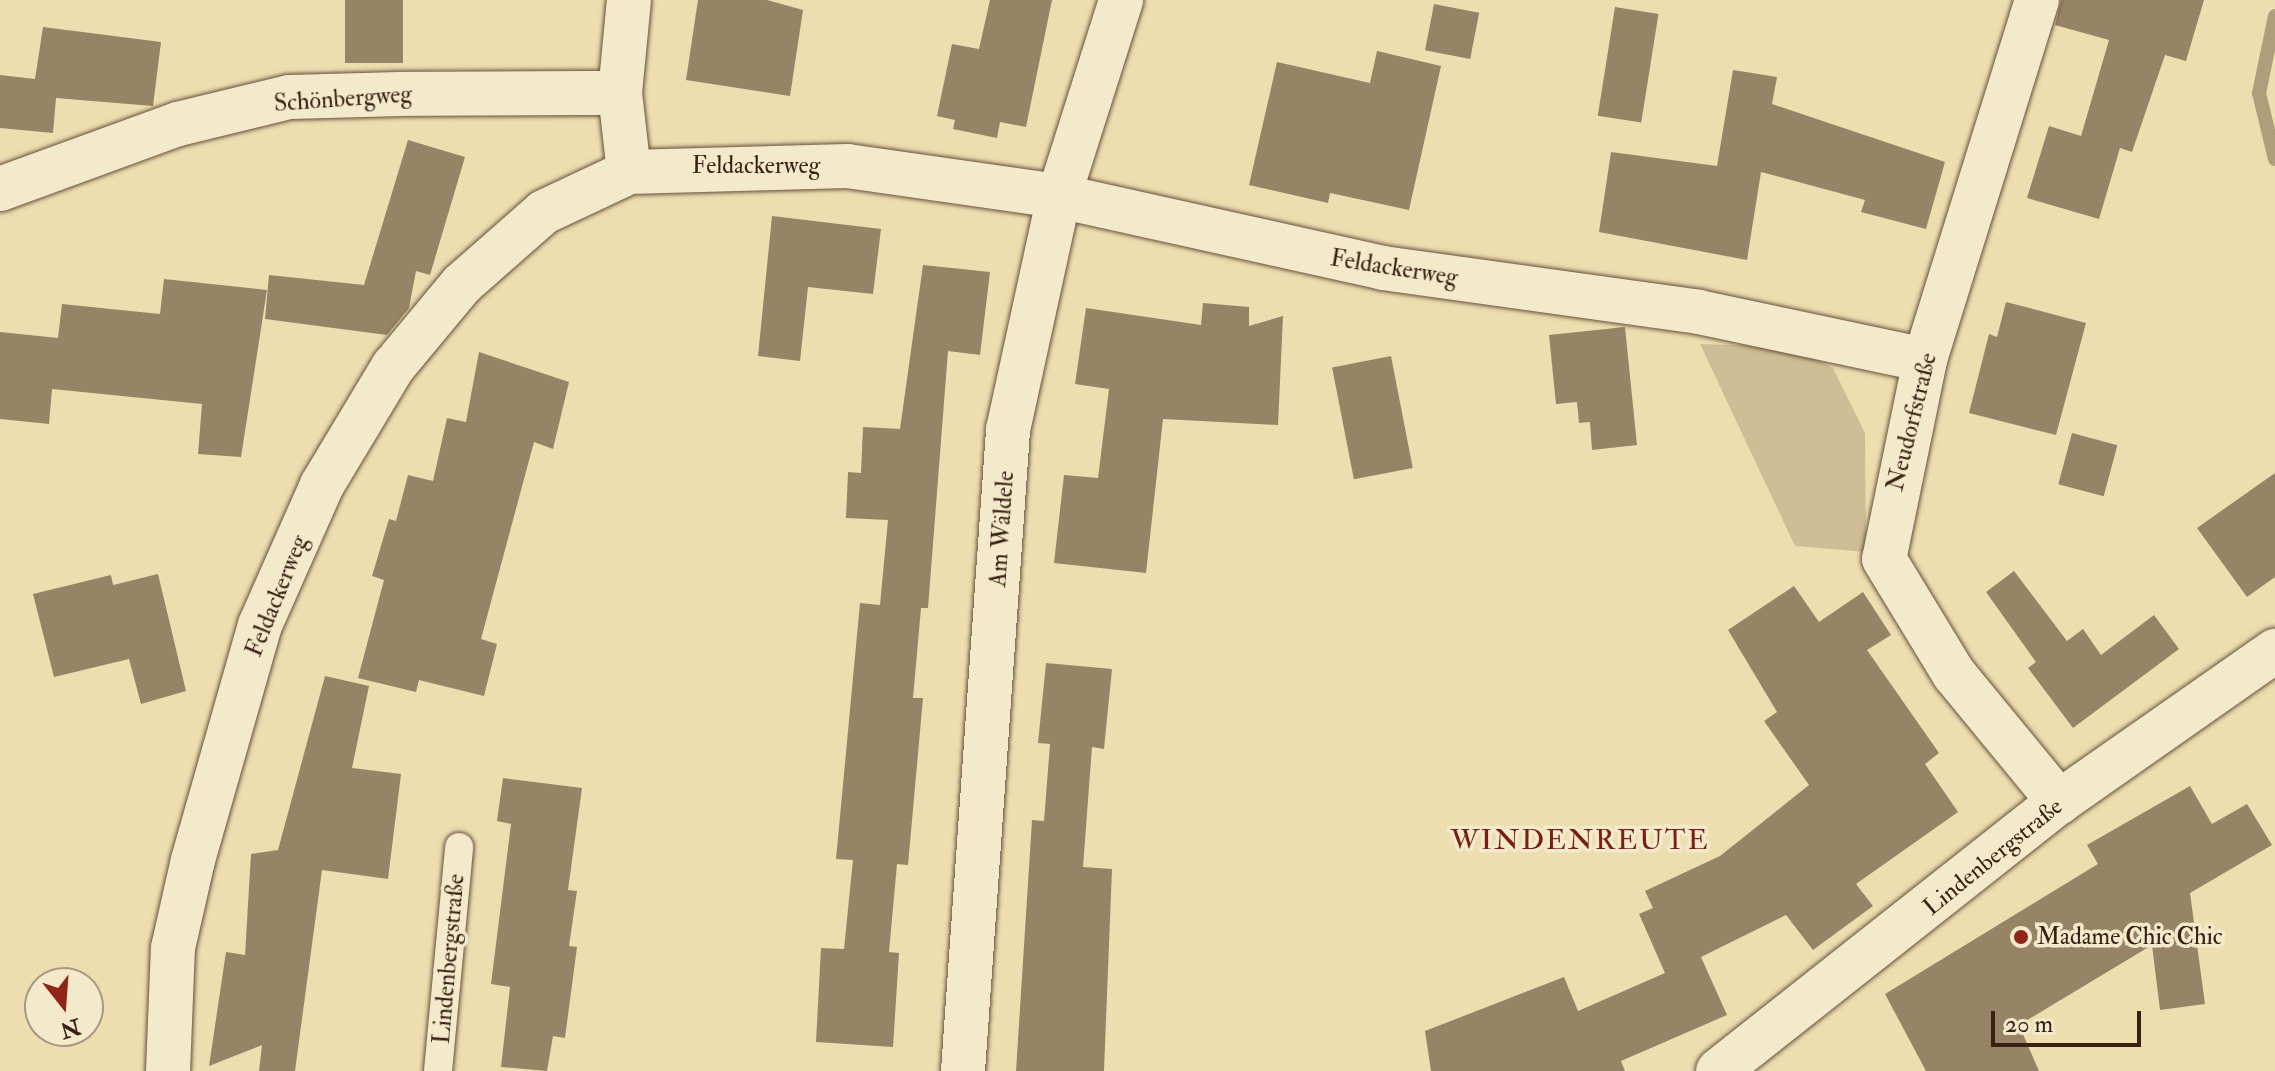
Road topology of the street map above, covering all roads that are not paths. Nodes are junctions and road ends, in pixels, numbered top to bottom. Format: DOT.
graph roads {
  1 [pos="629,0"];
  2 [pos="1121,0"];
  3 [pos="2037,0"];
  4 [pos="620,93"];
  5 [pos="629,172"];
  6 [pos="0,189"];
  7 [pos="1059,196"];
  8 [pos="1925,360"];
  9 [pos="2275,651"];
  10 [pos="2059,802"];
  11 [pos="459,847"];
  12 [pos="168,1071"];
  13 [pos="438,1071"];
  14 [pos="963,1071"];
  15 [pos="1718,1071"];
  1 -- 4 [label="street"];
  2 -- 7 [label="street, Am Wäldele"];
  3 -- 8 [label="street, Neudorfstraße"];
  4 -- 5 [label="street"];
  4 -- 6 [label="street, Schönbergweg"];
  5 -- 7 [label="street, Feldackerweg"];
  5 -- 12 [label="street, Feldackerweg"];
  7 -- 8 [label="street, Feldackerweg"];
  7 -- 14 [label="street, Am Wäldele"];
  8 -- 10 [label="street, Neudorfstraße"];
  9 -- 10 [label="street, Lindenbergstraße"];
  10 -- 15 [label="street, Lindenbergstraße"];
  11 -- 13 [label="lane, Lindenbergstraße"];
}
